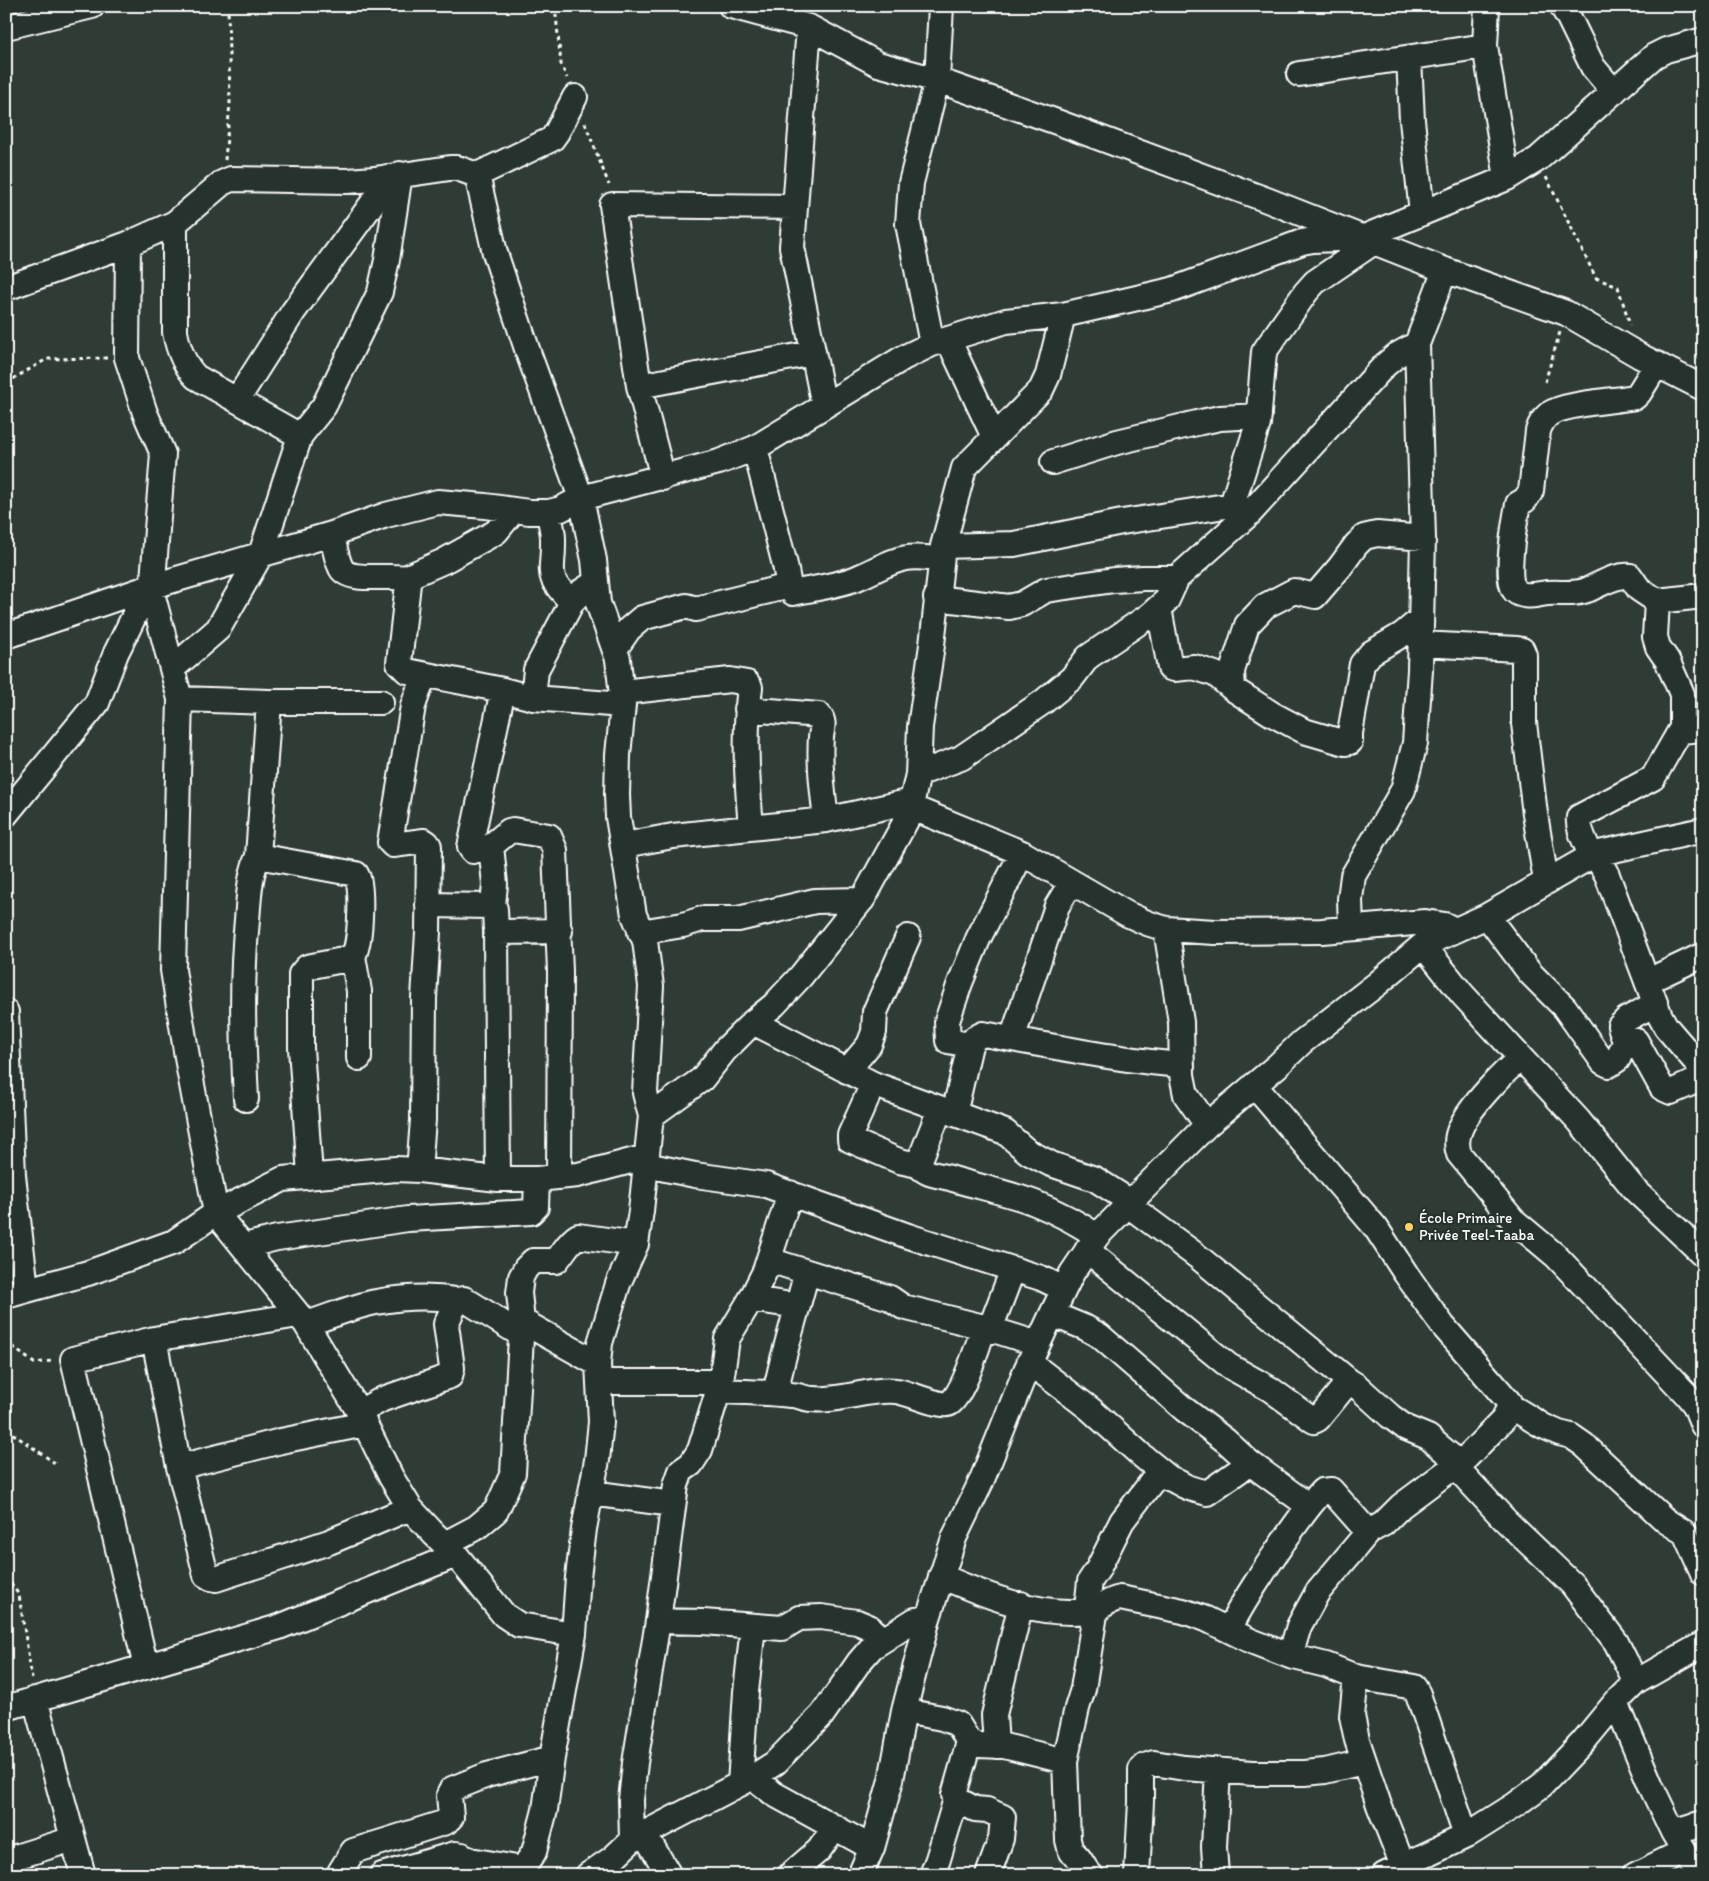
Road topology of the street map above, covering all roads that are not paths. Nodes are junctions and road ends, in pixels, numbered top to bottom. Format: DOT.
graph roads {
  1 [pos="92,6"];
  2 [pos="730,6"];
  3 [pos="941,6"];
  4 [pos="1486,6"];
  5 [pos="1562,6"];
  6 [pos="6,27"];
  7 [pos="809,27"];
  8 [pos="1703,40"];
  9 [pos="1485,46"];
  10 [pos="1409,58"];
  11 [pos="1299,74"];
  12 [pos="937,80"];
  13 [pos="1614,92"];
  14 [pos="574,97"];
  15 [pos="477,175"];
  16 [pos="393,176"];
  17 [pos="1507,178"];
  18 [pos="794,208"];
  19 [pos="1422,213"];
  20 [pos="175,223"];
  21 [pos="1368,240"];
  22 [pos="128,244"];
  23 [pos="1445,270"];
  24 [pos="6,288"];
  25 [pos="1063,315"];
  26 [pos="940,342"];
  27 [pos="1417,344"];
  28 [pos="813,353"];
  29 [pos="1648,360"];
  30 [pos="639,386"];
  31 [pos="1703,388"];
  32 [pos="237,400"];
  33 [pos="824,406"];
  34 [pos="1259,416"];
  35 [pos="300,436"];
  36 [pos="994,437"];
  37 [pos="755,448"];
  38 [pos="1053,462"];
  39 [pos="663,478"];
  40 [pos="582,498"];
  41 [pos="1241,509"];
  42 [pos="514,510"];
  43 [pos="549,512"];
  44 [pos="332,534"];
  45 [pos="1423,538"];
  46 [pos="942,553"];
  47 [pos="261,554"];
  48 [pos="405,578"];
  49 [pos="1177,578"];
  50 [pos="596,582"];
  51 [pos="789,586"];
  52 [pos="149,588"];
  53 [pos="1703,596"];
  54 [pos="936,598"];
  55 [pos="1657,601"];
  56 [pos="572,602"];
  57 [pos="1159,608"];
  58 [pos="1421,619"];
  59 [pos="6,636"];
  60 [pos="1421,644"];
  61 [pos="615,649"];
  62 [pos="172,669"];
  63 [pos="424,675"];
  64 [pos="1233,689"];
  65 [pos="504,690"];
  66 [pos="533,698"];
  67 [pos="623,698"];
  68 [pos="180,699"];
  69 [pos="269,702"];
  70 [pos="381,702"];
  71 [pos="747,709"];
  72 [pos="1693,730"];
  73 [pos="918,774"];
  74 [pos="913,804"];
  75 [pos="6,814"];
  76 [pos="826,820"];
  77 [pos="750,827"];
  78 [pos="1703,830"];
  79 [pos="624,845"];
  80 [pos="491,846"];
  81 [pos="1022,854"];
  82 [pos="1593,855"];
  83 [pos="258,856"];
  84 [pos="1546,881"];
  85 [pos="1071,883"];
  86 [pos="862,900"];
  87 [pos="428,905"];
  88 [pos="493,906"];
  89 [pos="1486,916"];
  90 [pos="1350,928"];
  91 [pos="1166,929"];
  92 [pos="1455,930"];
  93 [pos="560,931"];
  94 [pos="496,932"];
  95 [pos="640,932"];
  96 [pos="908,937"];
  97 [pos="1424,945"];
  98 [pos="1703,955"];
  99 [pos="352,956"];
  100 [pos="1648,981"];
  101 [pos="1655,1004"];
  102 [pos="6,1012"];
  103 [pos="753,1022"];
  104 [pos="1012,1039"];
  105 [pos="1625,1042"];
  106 [pos="970,1045"];
  107 [pos="360,1058"];
  108 [pos="1520,1059"];
  109 [pos="1182,1065"];
  110 [pos="1703,1070"];
  111 [pos="847,1071"];
  112 [pos="1703,1078"];
  113 [pos="873,1084"];
  114 [pos="1254,1086"];
  115 [pos="246,1099"];
  116 [pos="947,1112"];
  117 [pos="651,1116"];
  118 [pos="1207,1125"];
  119 [pos="646,1161"];
  120 [pos="918,1165"];
  121 [pos="419,1170"];
  122 [pos="310,1175"];
  123 [pos="548,1178"];
  124 [pos="498,1179"];
  125 [pos="790,1193"];
  126 [pos="1129,1204"];
  127 [pos="216,1213"];
  128 [pos="1092,1243"];
  129 [pos="636,1244"];
  130 [pos="244,1246"];
  131 [pos="1703,1254"];
  132 [pos="769,1260"];
  133 [pos="1013,1270"];
  134 [pos="807,1272"];
  135 [pos="1064,1289"];
  136 [pos="16,1292"];
  137 [pos="752,1299"];
  138 [pos="457,1300"];
  139 [pos="798,1306"];
  140 [pos="1052,1314"];
  141 [pos="302,1320"];
  142 [pos="521,1327"];
  143 [pos="987,1328"];
  144 [pos="154,1339"];
  145 [pos="1033,1353"];
  146 [pos="599,1373"];
  147 [pos="1349,1380"];
  148 [pos="720,1386"];
  149 [pos="775,1394"];
  150 [pos="1510,1406"];
  151 [pos="362,1418"];
  152 [pos="1703,1425"];
  153 [pos="1250,1463"];
  154 [pos="1456,1464"];
  155 [pos="179,1467"];
  156 [pos="1168,1477"];
  157 [pos="591,1493"];
  158 [pos="673,1504"];
  159 [pos="1309,1506"];
  160 [pos="410,1508"];
  161 [pos="1368,1532"];
  162 [pos="451,1550"];
  163 [pos="1703,1573"];
  164 [pos="941,1576"];
  165 [pos="1021,1604"];
  166 [pos="1093,1609"];
  167 [pos="928,1618"];
  168 [pos="658,1621"];
  169 [pos="753,1626"];
  170 [pos="1229,1630"];
  171 [pos="574,1634"];
  172 [pos="884,1639"];
  173 [pos="1703,1644"];
  174 [pos="1290,1656"];
  175 [pos="146,1667"];
  176 [pos="1356,1677"];
  177 [pos="1636,1682"];
  178 [pos="35,1699"];
  179 [pos="1616,1702"];
  180 [pos="6,1708"];
  181 [pos="904,1711"];
  182 [pos="969,1742"];
  183 [pos="996,1746"];
  184 [pos="552,1758"];
  185 [pos="1065,1761"];
  186 [pos="1363,1762"];
  187 [pos="1218,1770"];
  188 [pos="747,1780"];
  189 [pos="956,1799"];
  190 [pos="1703,1823"];
  191 [pos="835,1827"];
  192 [pos="638,1836"];
  193 [pos="1466,1836"];
  194 [pos="73,1839"];
  195 [pos="1679,1842"];
  196 [pos="872,1848"];
  197 [pos="6,1860"];
  198 [pos="6,1867"];
  199 [pos="1397,1871"];
  200 [pos="521,1872"];
  201 [pos="864,1873"];
  202 [pos="338,1874"];
  203 [pos="1131,1874"];
  204 [pos="9,1875"];
  205 [pos="83,1875"];
  206 [pos="382,1875"];
  207 [pos="588,1875"];
  208 [pos="669,1875"];
  209 [pos="790,1875"];
  210 [pos="932,1875"];
  211 [pos="988,1875"];
  212 [pos="1091,1875"];
  213 [pos="1216,1875"];
  214 [pos="1635,1875"];
  215 [pos="1699,1875"];
  1 -- 6 [label="street"];
  2 -- 7 [label="street"];
  3 -- 12 [label="street"];
  4 -- 9 [label="street"];
  5 -- 13 [label="street"];
  7 -- 12 [label="street"];
  7 -- 18 [label="street"];
  8 -- 13 [label="street"];
  9 -- 10 [label="street"];
  9 -- 17 [label="street"];
  10 -- 11 [label="street"];
  10 -- 19 [label="street"];
  12 -- 21 [label="street"];
  12 -- 26 [label="street"];
  13 -- 17 [label="street"];
  14 -- 15 [label="street"];
  15 -- 16 [label="street"];
  15 -- 40 [label="street"];
  16 -- 20 [label="street"];
  16 -- 32 [label="street"];
  16 -- 35 [label="street"];
  17 -- 19 [label="street"];
  18 -- 28 [label="street"];
  18 -- 30 [label="street"];
  19 -- 21 [label="street"];
  20 -- 22 [label="street"];
  20 -- 32 [label="street"];
  21 -- 23 [label="street"];
  21 -- 25 [label="street"];
  21 -- 34 [label="street"];
  22 -- 24 [label="street"];
  22 -- 52 [label="street"];
  23 -- 27 [label="street"];
  23 -- 29 [label="street"];
  25 -- 26 [label="street"];
  25 -- 36 [label="street"];
  26 -- 33 [label="street"];
  26 -- 36 [label="street"];
  27 -- 41 [label="street"];
  27 -- 45 [label="street"];
  28 -- 30 [label="street"];
  28 -- 33 [label="street"];
  29 -- 31 [label="street"];
  29 -- 55 [label="street"];
  30 -- 39 [label="street"];
  32 -- 35 [label="street"];
  33 -- 37 [label="street"];
  34 -- 38 [label="street"];
  34 -- 41 [label="street"];
  35 -- 47 [label="street"];
  36 -- 46 [label="street"];
  37 -- 39 [label="street"];
  37 -- 51 [label="street"];
  39 -- 40 [label="street"];
  40 -- 43 [label="street"];
  40 -- 50 [label="street"];
  41 -- 46 [label="street"];
  41 -- 49 [label="street"];
  42 -- 43 [label="street"];
  42 -- 44 [label="street"];
  42 -- 48 [label="street"];
  43 -- 56 [label="street"];
  44 -- 47 [label="street"];
  44 -- 48 [label="street"];
  45 -- 58 [label="street"];
  45 -- 64 [label="street"];
  46 -- 51 [label="street"];
  46 -- 54 [label="street"];
  47 -- 52 [label="street"];
  47 -- 62 [label="street"];
  48 -- 63 [label="street"];
  49 -- 54 [label="street"];
  49 -- 57 [label="street"];
  50 -- 56 [label="street"];
  50 -- 61 [label="street"];
  51 -- 61 [label="street"];
  52 -- 59 [label="street"];
  52 -- 62 [label="street"];
  52 -- 75 [label="street"];
  53 -- 55 [label="street"];
  54 -- 73 [label="street"];
  55 -- 72 [label="street"];
  56 -- 66 [label="street"];
  57 -- 64 [label="street"];
  57 -- 73 [label="street"];
  58 -- 60 [label="street"];
  58 -- 64 [label="street"];
  60 -- 84 [label="street"];
  60 -- 90 [label="street"];
  61 -- 67 [label="street"];
  62 -- 68 [label="street"];
  63 -- 65 [label="street"];
  63 -- 87 [label="street"];
  65 -- 66 [label="street"];
  65 -- 80 [label="street"];
  66 -- 67 [label="street"];
  67 -- 71 [label="street"];
  67 -- 79 [label="street"];
  68 -- 69 [label="street"];
  68 -- 127 [label="street"];
  69 -- 70 [label="street"];
  69 -- 83 [label="street"];
  71 -- 76 [label="street"];
  71 -- 77 [label="street"];
  72 -- 82 [label="street"];
  73 -- 74 [label="street"];
  74 -- 76 [label="street"];
  74 -- 81 [label="street"];
  74 -- 86 [label="street"];
  76 -- 77 [label="street"];
  77 -- 79 [label="street"];
  78 -- 82 [label="street"];
  79 -- 95 [label="street"];
  80 -- 88 [label="street"];
  80 -- 93 [label="street"];
  81 -- 85 [label="street"];
  81 -- 106 [label="street"];
  82 -- 84 [label="street"];
  82 -- 100 [label="street"];
  83 -- 99 [label="street"];
  83 -- 115 [label="street"];
  84 -- 89 [label="street"];
  85 -- 91 [label="street"];
  85 -- 104 [label="street"];
  86 -- 95 [label="street"];
  86 -- 103 [label="street"];
  87 -- 88 [label="street"];
  87 -- 121 [label="street"];
  88 -- 94 [label="street"];
  89 -- 92 [label="street"];
  89 -- 105 [label="street"];
  90 -- 91 [label="street"];
  90 -- 92 [label="street"];
  91 -- 109 [label="street"];
  92 -- 97 [label="street"];
  93 -- 94 [label="street"];
  93 -- 123 [label="street"];
  94 -- 124 [label="street"];
  95 -- 117 [label="street"];
  96 -- 111 [label="street"];
  97 -- 108 [label="street"];
  97 -- 114 [label="street"];
  98 -- 100 [label="street"];
  99 -- 107 [label="street"];
  99 -- 122 [label="street"];
  100 -- 101 [label="street"];
  101 -- 105 [label="street"];
  101 -- 110 [label="street"];
  102 -- 136 [label="street"];
  103 -- 111 [label="street"];
  103 -- 117 [label="street"];
  104 -- 106 [label="street"];
  104 -- 109 [label="street"];
  105 -- 112 [label="street"];
  106 -- 116 [label="street"];
  108 -- 131 [label="street"];
  108 -- 152 [label="street"];
  109 -- 118 [label="street"];
  111 -- 113 [label="street"];
  113 -- 116 [label="street"];
  113 -- 120 [label="street"];
  114 -- 118 [label="street"];
  114 -- 150 [label="street"];
  116 -- 120 [label="street"];
  116 -- 126 [label="street"];
  117 -- 119 [label="street"];
  118 -- 126 [label="street"];
  119 -- 123 [label="street"];
  119 -- 125 [label="street"];
  119 -- 129 [label="street"];
  120 -- 128 [label="street"];
  121 -- 122 [label="street"];
  121 -- 124 [label="street"];
  122 -- 127 [label="street"];
  123 -- 124 [label="street"];
  123 -- 130 [label="street"];
  125 -- 132 [label="street"];
  125 -- 133 [label="street"];
  126 -- 128 [label="street"];
  126 -- 147 [label="street"];
  127 -- 130 [label="street"];
  127 -- 136 [label="street"];
  128 -- 135 [label="street"];
  128 -- 147 [label="street"];
  129 -- 142 [label="street"];
  129 -- 146 [label="street"];
  130 -- 141 [label="street"];
  132 -- 134 [label="street"];
  132 -- 137 [label="street"];
  133 -- 135 [label="street"];
  133 -- 143 [label="street"];
  134 -- 139 [label="street"];
  134 -- 143 [label="street"];
  135 -- 140 [label="street"];
  137 -- 139 [label="street"];
  137 -- 148 [label="street"];
  138 -- 141 [label="street"];
  138 -- 142 [label="street"];
  138 -- 151 [label="street"];
  139 -- 149 [label="street"];
  140 -- 145 [label="street"];
  140 -- 153 [label="street"];
  141 -- 144 [label="street"];
  141 -- 151 [label="street"];
  142 -- 146 [label="street"];
  142 -- 162 [label="street"];
  143 -- 145 [label="street"];
  143 -- 149 [label="street"];
  144 -- 155 [label="street"];
  144 -- 175 [label="street"];
  145 -- 156 [label="street"];
  145 -- 164 [label="street"];
  146 -- 148 [label="street"];
  146 -- 157 [label="street"];
  147 -- 154 [label="street"];
  148 -- 149 [label="street"];
  148 -- 158 [label="street"];
  150 -- 154 [label="street"];
  150 -- 163 [label="street"];
  151 -- 155 [label="street"];
  151 -- 160 [label="street"];
  153 -- 156 [label="street"];
  153 -- 159 [label="street"];
  154 -- 161 [label="street"];
  154 -- 177 [label="street"];
  155 -- 160 [label="street"];
  156 -- 166 [label="street"];
  157 -- 158 [label="street"];
  157 -- 171 [label="street"];
  158 -- 168 [label="street"];
  159 -- 161 [label="street"];
  159 -- 170 [label="street"];
  160 -- 162 [label="street"];
  161 -- 174 [label="street"];
  162 -- 171 [label="street"];
  162 -- 175 [label="street"];
  164 -- 165 [label="street"];
  164 -- 167 [label="street"];
  165 -- 166 [label="street"];
  165 -- 183 [label="street"];
  166 -- 170 [label="street"];
  166 -- 185 [label="street"];
  167 -- 172 [label="street"];
  167 -- 181 [label="street"];
  168 -- 169 [label="street"];
  168 -- 192 [label="street"];
  169 -- 172 [label="street"];
  169 -- 188 [label="street"];
  170 -- 174 [label="street"];
  171 -- 184 [label="street"];
  172 -- 188 [label="street"];
  173 -- 177 [label="street"];
  174 -- 176 [label="street"];
  175 -- 178 [label="street"];
  176 -- 186 [label="street"];
  176 -- 193 [label="street"];
  177 -- 179 [label="street"];
  178 -- 180 [label="street"];
  178 -- 194 [label="street"];
  179 -- 193 [label="street"];
  179 -- 195 [label="street"];
  181 -- 182 [label="street"];
  181 -- 196 [label="street"];
  182 -- 183 [label="street"];
  182 -- 189 [label="street"];
  183 -- 185 [label="street"];
  184 -- 200 [label="street"];
  184 -- 202 [label="street"];
  185 -- 212 [label="street"];
  186 -- 187 [label="street"];
  186 -- 199 [label="street"];
  187 -- 203 [label="street"];
  187 -- 213 [label="street"];
  188 -- 191 [label="street"];
  188 -- 192 [label="street"];
  189 -- 210 [label="street"];
  189 -- 211 [label="street"];
  190 -- 195 [label="street"];
  191 -- 196 [label="street"];
  191 -- 209 [label="street"];
  192 -- 207 [label="street"];
  192 -- 208 [label="street"];
  193 -- 199 [label="street"];
  194 -- 197 [label="street"];
  194 -- 205 [label="street"];
  195 -- 214 [label="street"];
  195 -- 215 [label="street"];
  196 -- 201 [label="street"];
  198 -- 204 [label="street"];
  200 -- 206 [label="street"];
}
